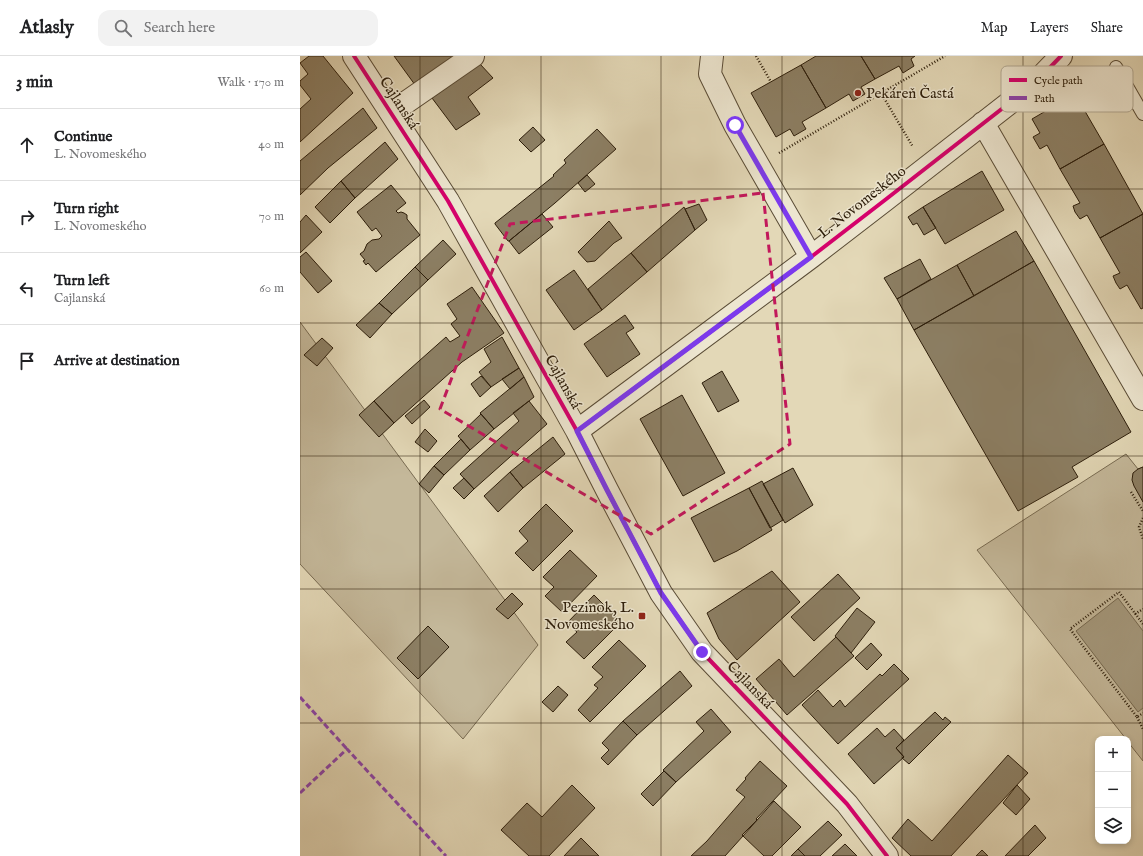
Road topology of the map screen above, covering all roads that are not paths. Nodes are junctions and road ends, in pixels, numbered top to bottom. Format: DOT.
graph roads {
  1 [pos="354,56"];
  2 [pos="473,56"];
  3 [pos="712,56"];
  4 [pos="1061,56"];
  5 [pos="1051,66"];
  6 [pos="1133,97"];
  7 [pos="1001,109"];
  8 [pos="391,112"];
  9 [pos="1143,114"];
  10 [pos="983,123"];
  11 [pos="811,257"];
  12 [pos="1143,399"];
  13 [pos="577,431"];
  14 [pos="888,856"];
  1 -- 8 [label="street, Cajlanská"];
  2 -- 8 [label="street"];
  3 -- 11 [label="street, L. Novomeského"];
  4 -- 5 [label="street, L. Novomeského"];
  6 -- 9 [label="lane"];
  7 -- 10 [label="street, L. Novomeského"];
  8 -- 13 [label="street, Cajlanská"];
  10 -- 11 [label="street, L. Novomeského"];
  10 -- 12 [label="street"];
  11 -- 13 [label="street, L. Novomeského"];
  13 -- 14 [label="street, Cajlanská"];
}
